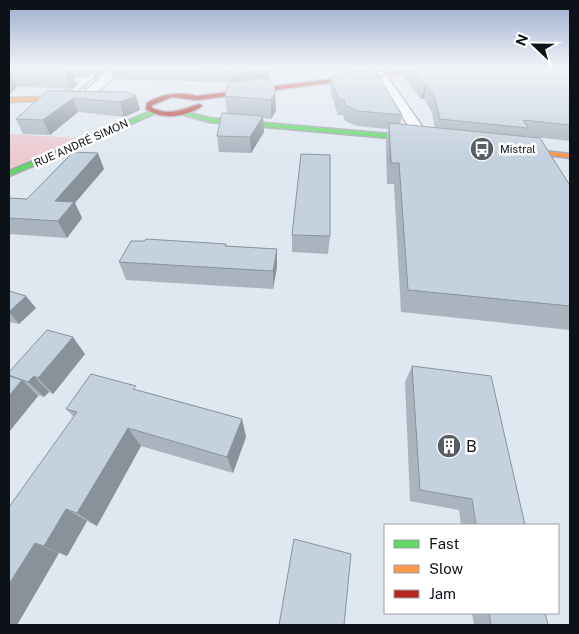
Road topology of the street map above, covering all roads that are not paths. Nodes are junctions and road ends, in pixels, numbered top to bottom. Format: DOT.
graph roads {
  1 [pos="165,98"];
  2 [pos="197,98"];
  3 [pos="200,98"];
  4 [pos="398,98"];
  5 [pos="141,99"];
  6 [pos="154,100"];
  7 [pos="154,112"];
  8 [pos="183,113"];
  9 [pos="429,140"];
  10 [pos="501,148"];
  11 [pos="570,156"];
  12 [pos="9,174"];
  1 -- 6 [label="street"];
  2 -- 3 [label="street"];
  2 -- 8 [label="street"];
  4 -- 9 [label="street"];
  5 -- 6 [label="street"];
  6 -- 7 [label="street"];
  7 -- 8 [label="street"];
  7 -- 12 [label="street, RUE ANDRÉ SIMON"];
  8 -- 9 [label="street"];
  10 -- 11 [label="street"];
}
